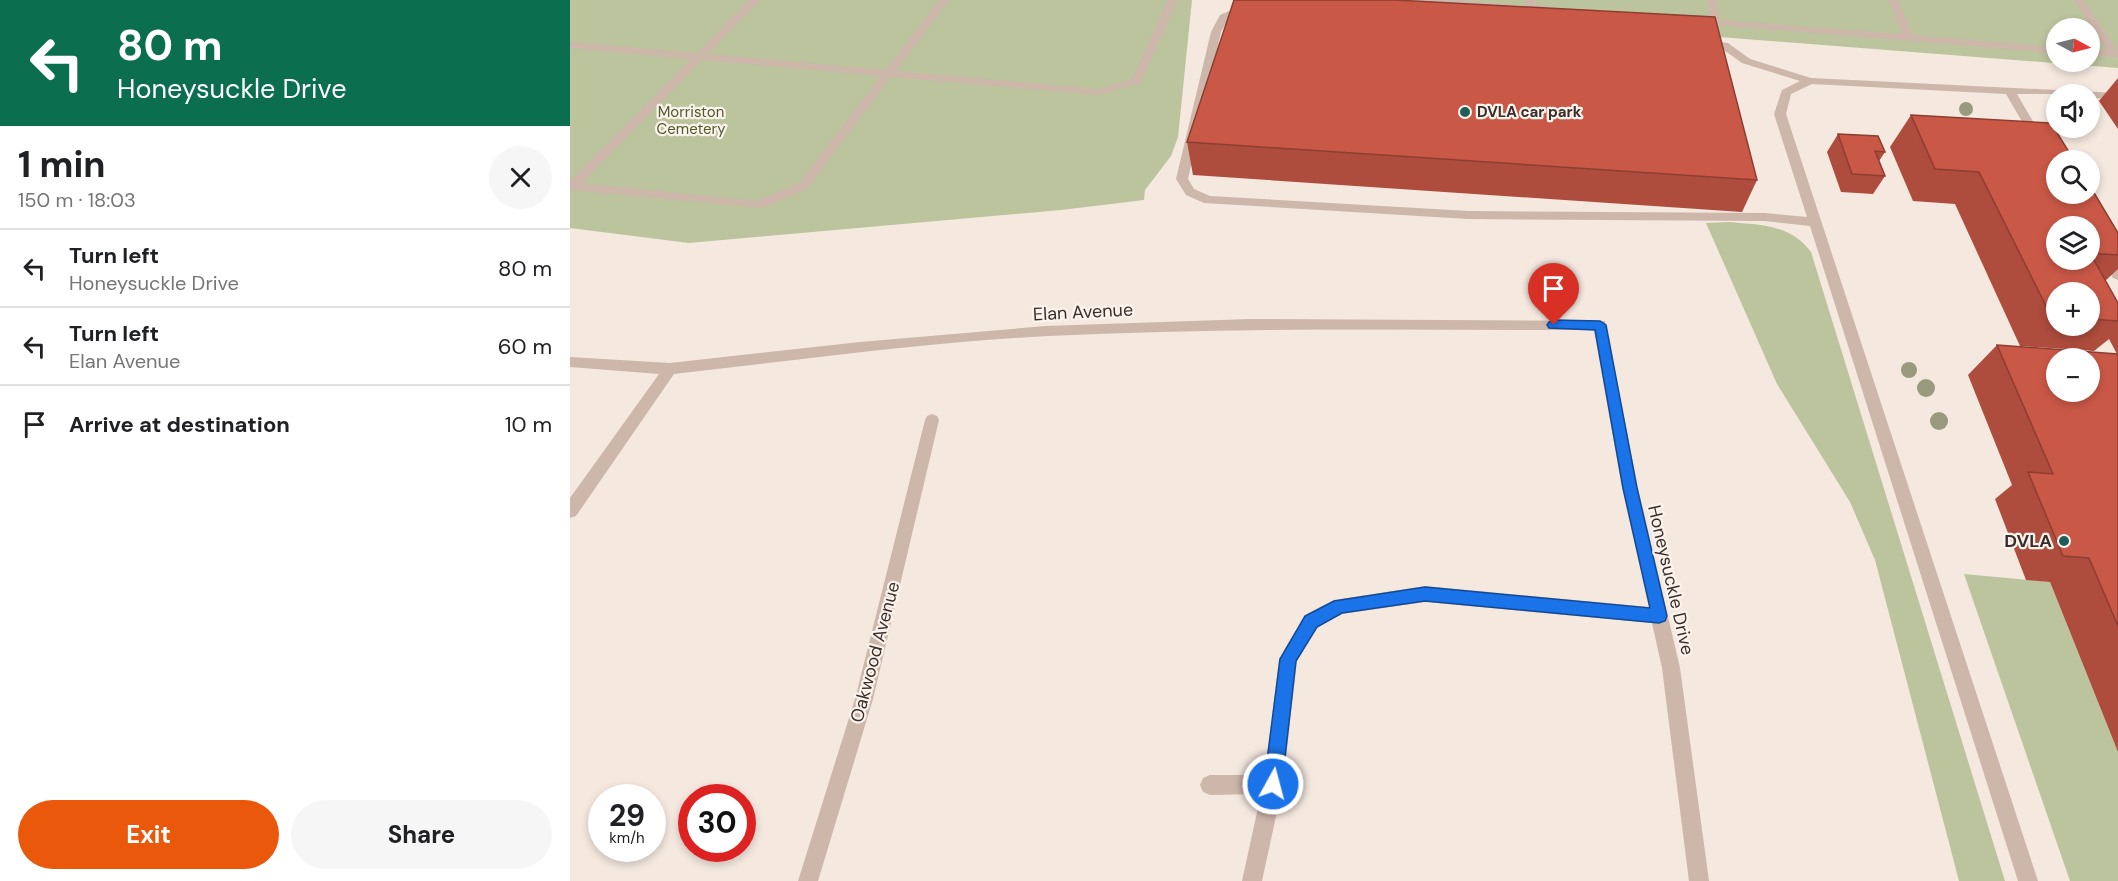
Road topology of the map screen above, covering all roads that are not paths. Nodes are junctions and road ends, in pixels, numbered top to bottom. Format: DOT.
graph roads {
  1 [pos="755,0"];
  2 [pos="944,0"];
  3 [pos="1173,0"];
  4 [pos="1418,0"];
  5 [pos="1712,0"];
  6 [pos="1893,0"];
  7 [pos="2079,0"];
  8 [pos="1530,4"];
  9 [pos="1258,8"];
  10 [pos="1564,11"];
  11 [pos="1681,20"];
  12 [pos="1716,23"];
  13 [pos="1909,38"];
  14 [pos="1689,42"];
  15 [pos="570,45"];
  16 [pos="2046,49"];
  17 [pos="2100,53"];
  18 [pos="2116,54"];
  19 [pos="700,57"];
  20 [pos="888,73"];
  21 [pos="1810,81"];
  22 [pos="2010,91"];
  23 [pos="2046,93"];
  24 [pos="2100,95"];
  25 [pos="2118,96"];
  26 [pos="2046,153"];
  27 [pos="571,186"];
  28 [pos="1814,222"];
  29 [pos="2101,246"];
  30 [pos="2118,275"];
  31 [pos="1600,325"];
  32 [pos="570,363"];
  33 [pos="670,369"];
  34 [pos="932,420"];
  35 [pos="570,511"];
  36 [pos="1659,616"];
  37 [pos="1273,784"];
  38 [pos="1210,785"];
  39 [pos="808,881"];
  40 [pos="1252,881"];
  41 [pos="1699,881"];
  42 [pos="2028,881"];
  1 -- 19 [label="street"];
  2 -- 20 [label="street"];
  3 -- 20 [label="street"];
  4 -- 8 [label="street"];
  5 -- 12 [label="street"];
  6 -- 13 [label="street"];
  7 -- 18 [label="street"];
  8 -- 10 [label="street"];
  9 -- 28 [label="street"];
  11 -- 12 [label="street"];
  12 -- 13 [label="street"];
  13 -- 16 [label="street"];
  14 -- 21 [label="street"];
  15 -- 19 [label="street"];
  17 -- 18 [label="street"];
  19 -- 20 [label="street"];
  19 -- 27 [label="street"];
  20 -- 27 [label="street"];
  21 -- 22 [label="street"];
  21 -- 28 [label="street"];
  22 -- 23 [label="street"];
  22 -- 26 [label="street"];
  24 -- 25 [label="street"];
  28 -- 42 [label="street"];
  29 -- 30 [label="street"];
  31 -- 33 [label="street, Elan Avenue"];
  31 -- 36 [label="street, Honeysuckle Drive"];
  32 -- 33 [label="street, Elan Avenue"];
  33 -- 35 [label="street"];
  34 -- 39 [label="street, Oakwood Avenue"];
  36 -- 37 [label="street"];
  36 -- 41 [label="street, Honeysuckle Drive"];
  37 -- 38 [label="street"];
  37 -- 40 [label="street"];
}
